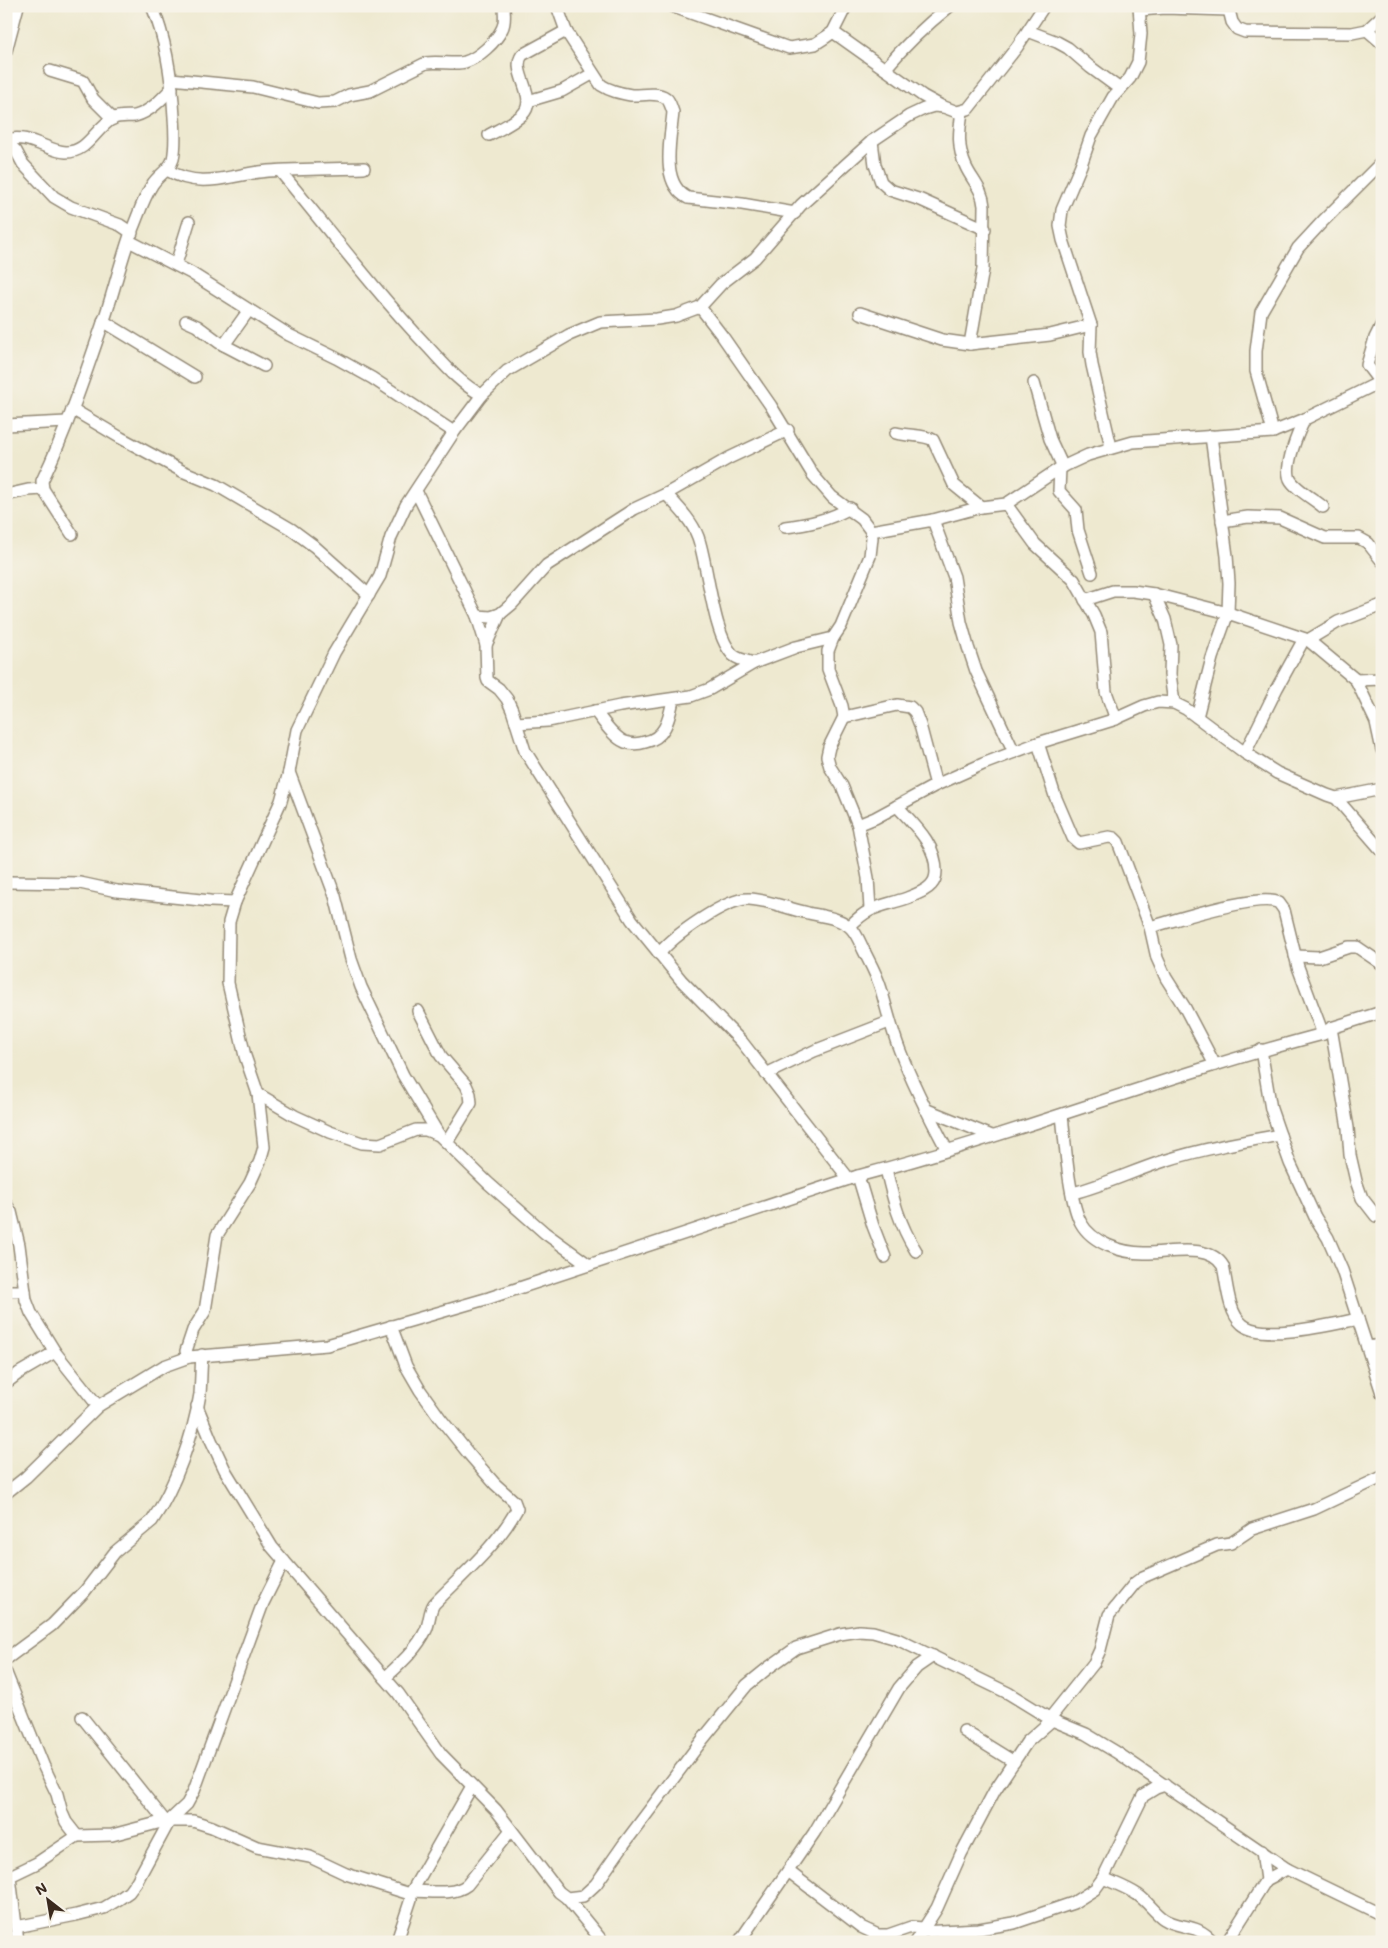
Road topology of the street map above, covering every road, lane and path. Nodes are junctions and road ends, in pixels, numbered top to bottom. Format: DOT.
graph roads {
  1 [pos="18,6"];
  2 [pos="152,6"];
  3 [pos="504,6"];
  4 [pos="557,6"];
  5 [pos="671,6"];
  6 [pos="846,6"];
  7 [pos="950,6"];
  8 [pos="1044,6"];
  9 [pos="1140,8"];
  10 [pos="1229,8"];
  11 [pos="1382,16"];
  12 [pos="1367,30"];
  13 [pos="566,31"];
  14 [pos="1028,31"];
  15 [pos="833,32"];
  16 [pos="1382,43"];
  17 [pos="6,51"];
  18 [pos="885,69"];
  19 [pos="50,71"];
  20 [pos="592,74"];
  21 [pos="172,84"];
  22 [pos="1120,89"];
  23 [pos="528,101"];
  24 [pos="944,107"];
  25 [pos="962,112"];
  26 [pos="113,119"];
  27 [pos="489,135"];
  28 [pos="6,140"];
  29 [pos="872,141"];
  30 [pos="1381,164"];
  31 [pos="364,168"];
  32 [pos="167,170"];
  33 [pos="280,171"];
  34 [pos="794,213"];
  35 [pos="189,222"];
  36 [pos="985,229"];
  37 [pos="130,237"];
  38 [pos="176,264"];
  39 [pos="700,307"];
  40 [pos="248,310"];
  41 [pos="860,313"];
  42 [pos="103,321"];
  43 [pos="186,321"];
  44 [pos="1382,324"];
  45 [pos="1092,325"];
  46 [pos="970,344"];
  47 [pos="224,346"];
  48 [pos="264,366"];
  49 [pos="195,377"];
  50 [pos="1380,381"];
  51 [pos="1034,384"];
  52 [pos="482,395"];
  53 [pos="72,409"];
  54 [pos="1304,419"];
  55 [pos="67,422"];
  56 [pos="6,425"];
  57 [pos="788,430"];
  58 [pos="454,432"];
  59 [pos="1274,432"];
  60 [pos="896,433"];
  61 [pos="1211,436"];
  62 [pos="1111,447"];
  63 [pos="1061,467"];
  64 [pos="44,489"];
  65 [pos="416,491"];
  66 [pos="666,494"];
  67 [pos="6,495"];
  68 [pos="1006,504"];
  69 [pos="981,507"];
  70 [pos="1323,507"];
  71 [pos="850,508"];
  72 [pos="933,520"];
  73 [pos="1222,521"];
  74 [pos="785,527"];
  75 [pos="870,530"];
  76 [pos="72,534"];
  77 [pos="1382,561"];
  78 [pos="1092,573"];
  79 [pos="1154,594"];
  80 [pos="369,596"];
  81 [pos="1085,600"];
  82 [pos="1382,605"];
  83 [pos="1228,613"];
  84 [pos="500,614"];
  85 [pos="477,616"];
  86 [pos="833,638"];
  87 [pos="1306,640"];
  88 [pos="486,645"];
  89 [pos="754,663"];
  90 [pos="1382,679"];
  91 [pos="1356,680"];
  92 [pos="673,700"];
  93 [pos="1174,703"];
  94 [pos="595,711"];
  95 [pos="844,717"];
  96 [pos="1197,717"];
  97 [pos="1116,719"];
  98 [pos="516,724"];
  99 [pos="1038,743"];
  100 [pos="1382,750"];
  101 [pos="1014,752"];
  102 [pos="1245,753"];
  103 [pos="289,772"];
  104 [pos="936,785"];
  105 [pos="1382,789"];
  106 [pos="1336,798"];
  107 [pos="897,806"];
  108 [pos="858,825"];
  109 [pos="1382,851"];
  110 [pos="6,882"];
  111 [pos="236,902"];
  112 [pos="870,909"];
  113 [pos="850,926"];
  114 [pos="1150,927"];
  115 [pos="659,954"];
  116 [pos="1296,956"];
  117 [pos="1382,964"];
  118 [pos="418,1011"];
  119 [pos="1382,1012"];
  120 [pos="889,1022"];
  121 [pos="1327,1031"];
  122 [pos="1261,1050"];
  123 [pos="1215,1065"];
  124 [pos="766,1074"];
  125 [pos="258,1094"];
  126 [pos="925,1108"];
  127 [pos="1062,1114"];
  128 [pos="1280,1135"];
  129 [pos="992,1136"];
  130 [pos="443,1139"];
  131 [pos="947,1150"];
  132 [pos="886,1169"];
  133 [pos="853,1178"];
  134 [pos="1073,1193"];
  135 [pos="6,1204"];
  136 [pos="1376,1216"];
  137 [pos="916,1251"];
  138 [pos="885,1257"];
  139 [pos="589,1265"];
  140 [pos="25,1290"];
  141 [pos="6,1292"];
  142 [pos="1358,1319"];
  143 [pos="391,1326"];
  144 [pos="1382,1344"];
  145 [pos="1367,1347"];
  146 [pos="55,1352"];
  147 [pos="202,1355"];
  148 [pos="189,1357"];
  149 [pos="6,1383"];
  150 [pos="1382,1393"];
  151 [pos="98,1406"];
  152 [pos="197,1406"];
  153 [pos="1382,1477"];
  154 [pos="6,1493"];
  155 [pos="284,1561"];
  156 [pos="933,1656"];
  157 [pos="6,1659"];
  158 [pos="6,1673"];
  159 [pos="385,1678"];
  160 [pos="9,1685"];
  161 [pos="82,1717"];
  162 [pos="1051,1719"];
  163 [pos="964,1731"];
  164 [pos="1014,1762"];
  165 [pos="1165,1785"];
  166 [pos="472,1786"];
  167 [pos="168,1821"];
  168 [pos="511,1830"];
  169 [pos="77,1836"];
  170 [pos="1262,1851"];
  171 [pos="1287,1869"];
  172 [pos="788,1871"];
  173 [pos="8,1878"];
  174 [pos="1103,1878"];
  175 [pos="1266,1880"];
  176 [pos="411,1892"];
  177 [pos="567,1898"];
  178 [pos="1382,1914"];
  179 [pos="16,1927"];
  180 [pos="920,1934"];
  181 [pos="18,1942"];
  182 [pos="400,1942"];
  183 [pos="603,1942"];
  184 [pos="739,1942"];
  185 [pos="1214,1942"];
  186 [pos="1227,1942"];
  1 -- 17 [label="street"];
  2 -- 21 [label="street"];
  3 -- 21 [label="street"];
  4 -- 13 [label="street"];
  5 -- 15 [label="street"];
  6 -- 15 [label="street"];
  7 -- 18 [label="street"];
  8 -- 14 [label="street"];
  9 -- 10 [label="street"];
  9 -- 22 [label="street"];
  10 -- 12 [label="street"];
  11 -- 12 [label="street"];
  12 -- 16 [label="street"];
  13 -- 20 [label="street"];
  13 -- 23 [label="street"];
  14 -- 22 [label="street"];
  14 -- 25 [label="street"];
  15 -- 18 [label="street"];
  18 -- 24 [label="street"];
  19 -- 26 [label="street"];
  20 -- 23 [label="street"];
  20 -- 34 [label="street"];
  21 -- 26 [label="street"];
  21 -- 32 [label="street"];
  22 -- 45 [label="street"];
  23 -- 27 [label="street"];
  24 -- 25 [label="street"];
  24 -- 29 [label="street"];
  25 -- 36 [label="street"];
  26 -- 28 [label="street"];
  28 -- 37 [label="street"];
  29 -- 34 [label="street"];
  29 -- 36 [label="street"];
  30 -- 59 [label="street"];
  31 -- 33 [label="street"];
  32 -- 33 [label="street"];
  32 -- 37 [label="street"];
  33 -- 52 [label="street"];
  34 -- 39 [label="street"];
  35 -- 38 [label="street"];
  36 -- 46 [label="street"];
  37 -- 38 [label="street"];
  37 -- 42 [label="street"];
  38 -- 40 [label="street"];
  39 -- 52 [label="street"];
  39 -- 57 [label="street"];
  40 -- 47 [label="street"];
  40 -- 58 [label="street"];
  41 -- 46 [label="street"];
  42 -- 49 [label="street"];
  42 -- 53 [label="street"];
  43 -- 47 [label="street"];
  44 -- 50 [label="street"];
  45 -- 46 [label="street"];
  45 -- 62 [label="street"];
  47 -- 48 [label="street"];
  50 -- 54 [label="street"];
  51 -- 63 [label="street"];
  52 -- 58 [label="street"];
  53 -- 55 [label="street"];
  53 -- 80 [label="street"];
  54 -- 59 [label="street"];
  54 -- 70 [label="street"];
  55 -- 56 [label="street"];
  55 -- 64 [label="street"];
  57 -- 66 [label="street"];
  57 -- 71 [label="street"];
  58 -- 65 [label="street"];
  59 -- 61 [label="street"];
  60 -- 69 [label="street"];
  61 -- 62 [label="street"];
  61 -- 73 [label="street"];
  62 -- 63 [label="street"];
  63 -- 68 [label="street"];
  63 -- 78 [label="street"];
  64 -- 67 [label="street"];
  64 -- 76 [label="street"];
  65 -- 80 [label="street"];
  65 -- 85 [label="street"];
  66 -- 84 [label="street"];
  66 -- 89 [label="street"];
  68 -- 69 [label="street"];
  68 -- 81 [label="street"];
  69 -- 72 [label="street"];
  71 -- 74 [label="street"];
  71 -- 75 [label="street"];
  72 -- 75 [label="street"];
  72 -- 101 [label="street"];
  73 -- 77 [label="street"];
  73 -- 83 [label="street"];
  75 -- 86 [label="street"];
  79 -- 81 [label="street"];
  79 -- 83 [label="street"];
  79 -- 93 [label="street"];
  80 -- 103 [label="street"];
  81 -- 97 [label="street"];
  82 -- 87 [label="street"];
  83 -- 87 [label="street"];
  83 -- 96 [label="street"];
  84 -- 85 [label="street"];
  84 -- 88 [label="street"];
  85 -- 88 [label="street"];
  86 -- 89 [label="street"];
  86 -- 95 [label="street"];
  87 -- 91 [label="street"];
  87 -- 102 [label="street"];
  88 -- 98 [label="street"];
  89 -- 92 [label="street"];
  90 -- 91 [label="street"];
  91 -- 100 [label="street"];
  92 -- 94 [label="street"];
  92 -- 94 [label="street"];
  93 -- 96 [label="street"];
  93 -- 97 [label="street"];
  94 -- 98 [label="street"];
  95 -- 104 [label="street"];
  95 -- 108 [label="street"];
  96 -- 102 [label="street"];
  97 -- 99 [label="street"];
  98 -- 115 [label="street"];
  99 -- 101 [label="street"];
  99 -- 114 [label="street"];
  101 -- 104 [label="street"];
  102 -- 106 [label="street"];
  103 -- 111 [label="street"];
  103 -- 130 [label="street"];
  104 -- 107 [label="street"];
  105 -- 106 [label="street"];
  106 -- 109 [label="street"];
  107 -- 108 [label="street"];
  107 -- 112 [label="street"];
  108 -- 112 [label="street"];
  110 -- 111 [label="street"];
  111 -- 125 [label="street"];
  112 -- 113 [label="street"];
  113 -- 115 [label="street"];
  113 -- 120 [label="street"];
  114 -- 116 [label="street"];
  114 -- 123 [label="street"];
  115 -- 124 [label="street"];
  116 -- 117 [label="street"];
  116 -- 121 [label="street"];
  118 -- 130 [label="street"];
  119 -- 121 [label="street"];
  120 -- 124 [label="street"];
  120 -- 126 [label="street"];
  121 -- 122 [label="street"];
  121 -- 136 [label="street"];
  122 -- 123 [label="street"];
  122 -- 128 [label="street"];
  123 -- 127 [label="street"];
  124 -- 133 [label="street"];
  125 -- 130 [label="street"];
  125 -- 148 [label="street"];
  126 -- 129 [label="street"];
  126 -- 131 [label="street"];
  127 -- 129 [label="street"];
  127 -- 134 [label="street"];
  128 -- 134 [label="street"];
  128 -- 142 [label="street"];
  129 -- 131 [label="street"];
  130 -- 139 [label="street"];
  131 -- 132 [label="street"];
  132 -- 133 [label="street"];
  132 -- 137 [label="street"];
  133 -- 138 [label="street"];
  133 -- 139 [label="street"];
  134 -- 142 [label="street"];
  135 -- 140 [label="street"];
  139 -- 143 [label="street"];
  140 -- 141 [label="street"];
  140 -- 146 [label="street"];
  142 -- 145 [label="street"];
  143 -- 147 [label="street"];
  143 -- 159 [label="street"];
  144 -- 145 [label="street"];
  145 -- 150 [label="street"];
  146 -- 149 [label="street"];
  146 -- 151 [label="street"];
  147 -- 148 [label="street"];
  147 -- 152 [label="street"];
  148 -- 151 [label="street"];
  151 -- 154 [label="street"];
  152 -- 155 [label="street"];
  152 -- 157 [label="street"];
  153 -- 162 [label="street"];
  155 -- 159 [label="street"];
  155 -- 167 [label="street"];
  156 -- 162 [label="street"];
  156 -- 172 [label="street"];
  156 -- 177 [label="street"];
  158 -- 160 [label="street"];
  159 -- 166 [label="street"];
  160 -- 169 [label="street"];
  161 -- 167 [label="street"];
  162 -- 164 [label="street"];
  162 -- 165 [label="street"];
  163 -- 164 [label="street"];
  164 -- 180 [label="street"];
  165 -- 170 [label="street"];
  165 -- 174 [label="street"];
  166 -- 168 [label="street"];
  166 -- 176 [label="street"];
  167 -- 169 [label="street"];
  167 -- 176 [label="street"];
  167 -- 179 [label="street"];
  168 -- 176 [label="street"];
  168 -- 177 [label="street"];
  169 -- 173 [label="street"];
  170 -- 171 [label="street"];
  170 -- 175 [label="street"];
  171 -- 175 [label="street"];
  171 -- 178 [label="street"];
  172 -- 180 [label="street"];
  172 -- 184 [label="street"];
  173 -- 179 [label="street"];
  174 -- 180 [label="street"];
  174 -- 185 [label="street"];
  175 -- 186 [label="street"];
  176 -- 182 [label="street"];
  177 -- 183 [label="street"];
  179 -- 181 [label="street"];
}
